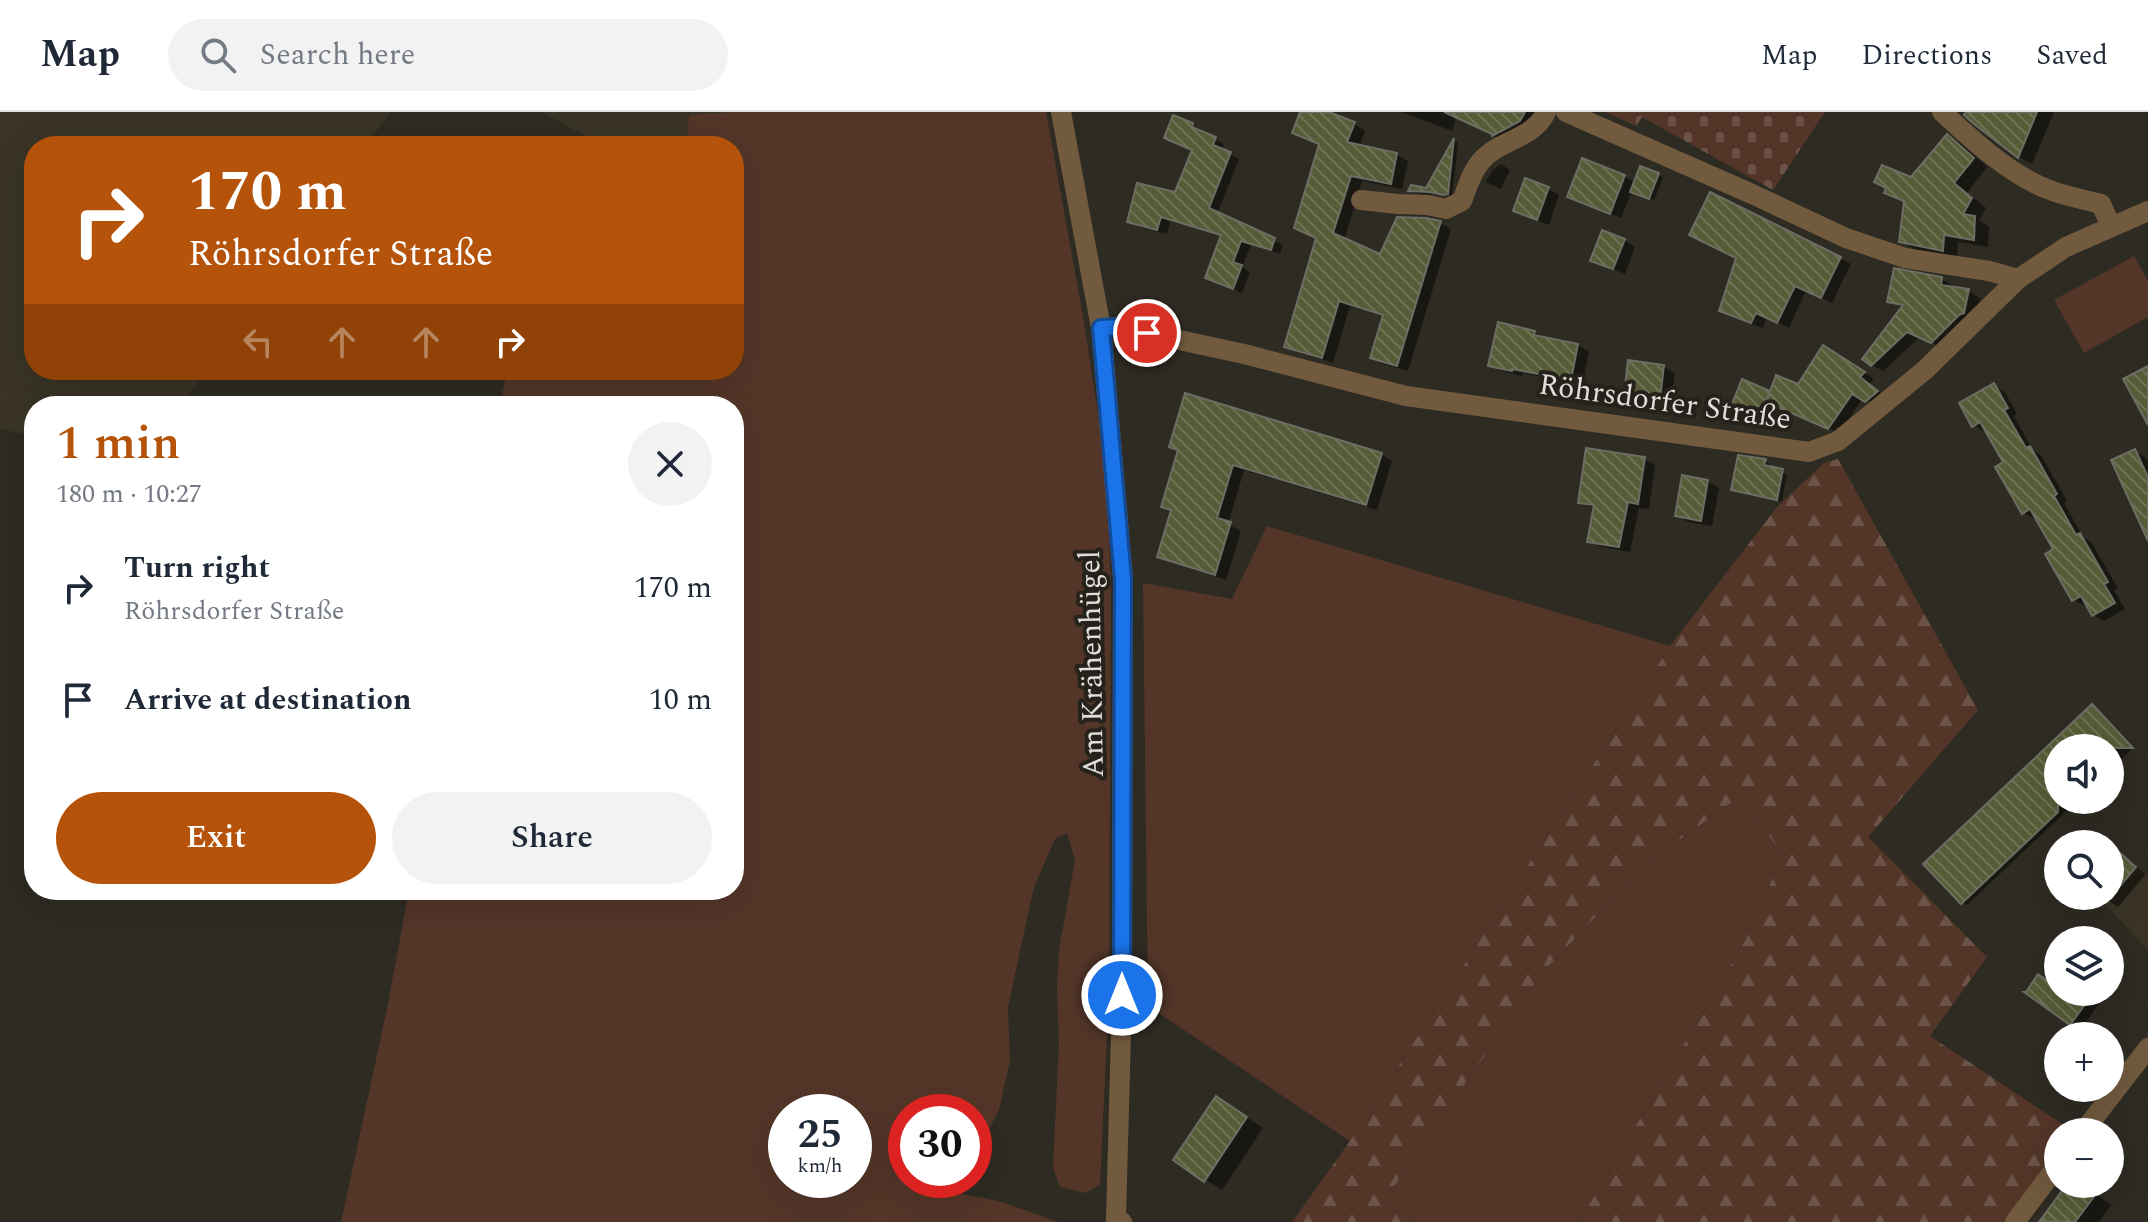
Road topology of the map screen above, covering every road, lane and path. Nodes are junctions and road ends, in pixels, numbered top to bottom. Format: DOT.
graph roads {
  1 [pos="1061,112"];
  2 [pos="1546,112"];
  3 [pos="1566,112"];
  4 [pos="1942,112"];
  5 [pos="1361,200"];
  6 [pos="2148,211"];
  7 [pos="2111,226"];
  8 [pos="2018,279"];
  9 [pos="1101,328"];
  10 [pos="2148,1048"];
  11 [pos="2094,1118"];
  12 [pos="2044,1184"];
  13 [pos="1119,1220"];
  14 [pos="2015,1222"];
  1 -- 9 [label="street, Am Krähenhügel"];
  2 -- 5 [label="street"];
  3 -- 8 [label="street"];
  4 -- 7 [label="street"];
  6 -- 7 [label="street, Röhrsdorfer Straße"];
  7 -- 8 [label="street, Röhrsdorfer Straße"];
  8 -- 9 [label="street, Röhrsdorfer Straße"];
  9 -- 13 [label="street, Am Krähenhügel"];
  10 -- 11 [label="street"];
  12 -- 14 [label="street"];
}
